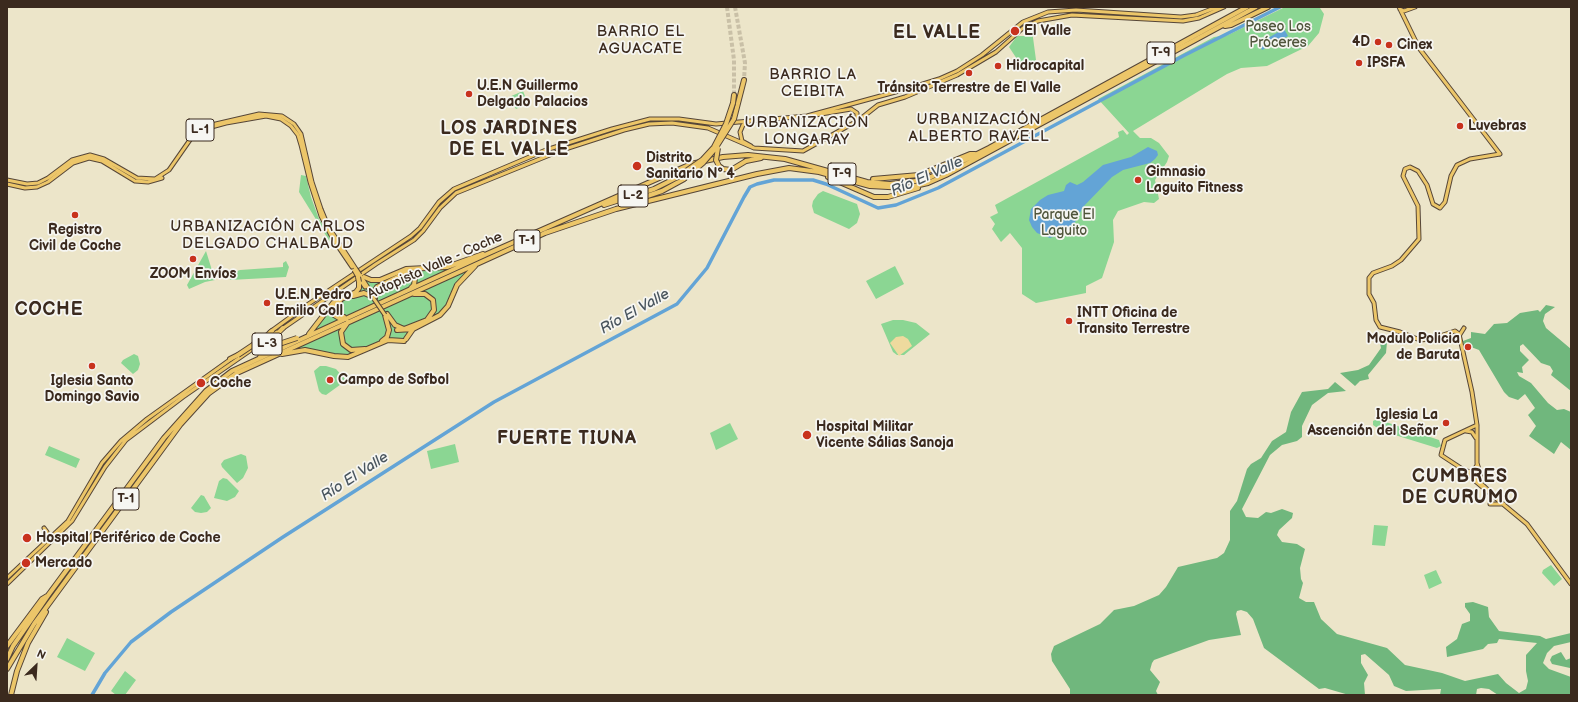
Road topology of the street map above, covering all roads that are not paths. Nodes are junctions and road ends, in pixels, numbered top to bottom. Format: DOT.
graph roads {
  1 [pos="1217,7"];
  2 [pos="1224,7"];
  3 [pos="1247,7"];
  4 [pos="1256,7"];
  5 [pos="1268,7"];
  6 [pos="1415,7"];
  7 [pos="1400,8"];
  8 [pos="1406,10"];
  9 [pos="1404,18"];
  10 [pos="1220,27"];
  11 [pos="744,80"];
  12 [pos="734,96"];
  13 [pos="856,110"];
  14 [pos="807,116"];
  15 [pos="864,116"];
  16 [pos="752,121"];
  17 [pos="856,122"];
  18 [pos="722,140"];
  19 [pos="754,148"];
  20 [pos="975,154"];
  21 [pos="795,162"];
  22 [pos="805,169"];
  23 [pos="946,175"];
  24 [pos="873,179"];
  25 [pos="7,180"];
  26 [pos="7,184"];
  27 [pos="616,208"];
  28 [pos="589,210"];
  29 [pos="571,218"];
  30 [pos="576,222"];
  31 [pos="487,254"];
  32 [pos="480,262"];
  33 [pos="371,265"];
  34 [pos="355,269"];
  35 [pos="361,276"];
  36 [pos="341,285"];
  37 [pos="410,295"];
  38 [pos="374,298"];
  39 [pos="395,298"];
  40 [pos="354,315"];
  41 [pos="386,315"];
  42 [pos="349,321"];
  43 [pos="283,328"];
  44 [pos="1462,328"];
  45 [pos="413,329"];
  46 [pos="397,330"];
  47 [pos="272,331"];
  48 [pos="1459,335"];
  49 [pos="306,336"];
  50 [pos="262,346"];
  51 [pos="257,347"];
  52 [pos="279,351"];
  53 [pos="259,358"];
  54 [pos="230,359"];
  55 [pos="1475,416"];
  56 [pos="1477,425"];
  57 [pos="1464,431"];
  58 [pos="1477,443"];
  59 [pos="1478,464"];
  60 [pos="1467,471"];
  61 [pos="1483,484"];
  62 [pos="81,498"];
  63 [pos="1490,504"];
  64 [pos="1504,504"];
  65 [pos="77,506"];
  66 [pos="60,526"];
  67 [pos="44,528"];
  68 [pos="56,533"];
  69 [pos="47,542"];
  70 [pos="7,578"];
  71 [pos="7,584"];
  72 [pos="1571,584"];
  73 [pos="49,594"];
  74 [pos="56,597"];
  75 [pos="7,646"];
  76 [pos="7,659"];
  77 [pos="7,669"];
  78 [pos="11,695"];
  1 -- 14 [label="main road, L-3"];
  2 -- 15 [label="main road, L-3"];
  3 -- 20 [label="highway, Autopista Valle - Coche / T-9"];
  4 -- 10 [label="highway, Autopista Valle - Coche / T-9"];
  5 -- 10 [label="highway"];
  6 -- 8 [label="main road"];
  7 -- 8 [label="main road"];
  7 -- 9 [label="main road"];
  8 -- 9 [label="main road"];
  9 -- 48 [label="main road"];
  10 -- 23 [label="highway, Autopista Valle - Coche / T-9"];
  11 -- 18 [label="highway, L-2, bridge"];
  12 -- 28 [label="highway, L-2, bridge"];
  13 -- 14 [label="main road, L-3"];
  13 -- 15 [label="main road"];
  13 -- 17 [label="main road"];
  14 -- 16 [label="main road, L-3"];
  15 -- 17 [label="main road, L-3"];
  16 -- 19 [label="main road"];
  16 -- 33 [label="main road, L-3"];
  17 -- 19 [label="main road, L-3"];
  18 -- 21 [label="highway, bridge"];
  18 -- 27 [label="highway, L-2, bridge"];
  19 -- 33 [label="main road, L-3"];
  20 -- 21 [label="highway, Autopista Valle - Coche / T-9"];
  20 -- 24 [label="highway"];
  21 -- 28 [label="highway, Autopista Valle - Coche / T-1"];
  22 -- 23 [label="highway, Autopista Valle - Coche / T-9"];
  22 -- 23 [label="highway, T-9"];
  22 -- 27 [label="highway, Autopista Valle - Coche / T-9"];
  25 -- 34 [label="main road, L-1"];
  26 -- 34 [label="main road, L-1"];
  27 -- 30 [label="highway, Autopista Valle - Coche / T-1"];
  28 -- 29 [label="highway, Autopista Valle - Coche / T-1"];
  29 -- 30 [label="highway"];
  29 -- 31 [label="highway, Autopista Valle - Coche / T-1"];
  30 -- 32 [label="highway, Autopista Valle - Coche / T-1"];
  31 -- 35 [label="highway"];
  31 -- 39 [label="highway, Autopista Valle - Coche / T-1"];
  32 -- 37 [label="highway, Autopista Valle - Coche / T-1"];
  32 -- 45 [label="highway"];
  33 -- 36 [label="main road, L-3"];
  34 -- 35 [label="main road, L-1, bridge"];
  35 -- 38 [label="main road, L-1"];
  35 -- 49 [label="highway, bridge"];
  36 -- 43 [label="main road, L-3"];
  36 -- 47 [label="main road, L-3"];
  37 -- 41 [label="highway"];
  37 -- 42 [label="highway, Autopista Valle - Coche / T-1"];
  38 -- 39 [label="highway"];
  38 -- 40 [label="highway"];
  38 -- 41 [label="main road, L-1, bridge"];
  39 -- 40 [label="highway, Autopista Valle - Coche / T-1"];
  40 -- 49 [label="highway, Autopista Valle - Coche / T-1"];
  41 -- 42 [label="highway"];
  42 -- 52 [label="highway, Autopista Valle - Coche / T-1"];
  43 -- 50 [label="main road, L-3"];
  43 -- 52 [label="highway, L-3"];
  44 -- 48 [label="main road"];
  45 -- 46 [label="highway"];
  45 -- 52 [label="highway"];
  47 -- 50 [label="highway"];
  47 -- 54 [label="main road, L-3"];
  48 -- 55 [label="main road"];
  49 -- 52 [label="highway, Autopista Valle - Coche / T-1"];
  49 -- 54 [label="highway, L-3, bridge"];
  50 -- 51 [label="highway"];
  50 -- 52 [label="highway, L-3"];
  50 -- 53 [label="highway"];
  51 -- 71 [label="main road, L-3"];
  52 -- 53 [label="highway, Autopista Valle - Coche / T-1"];
  52 -- 74 [label="highway, Autopista Valle - Coche / T-1"];
  53 -- 73 [label="highway, Autopista Valle - Coche / T-1"];
  54 -- 62 [label="main road, L-3"];
  55 -- 56 [label="main road"];
  55 -- 57 [label="main road"];
  56 -- 57 [label="main road"];
  56 -- 58 [label="main road"];
  57 -- 58 [label="main road"];
  57 -- 60 [label="main road"];
  58 -- 59 [label="main road"];
  59 -- 60 [label="main road"];
  59 -- 61 [label="main road"];
  60 -- 61 [label="main road"];
  61 -- 64 [label="main road"];
  62 -- 65 [label="main road, L-3"];
  62 -- 65 [label="main road, L-3"];
  63 -- 64 [label="main road"];
  64 -- 72 [label="main road"];
  65 -- 68 [label="main road, L-3"];
  66 -- 68 [label="main road"];
  67 -- 69 [label="main road"];
  68 -- 69 [label="main road, L-3"];
  69 -- 70 [label="main road, L-3"];
  73 -- 75 [label="highway"];
  73 -- 76 [label="highway, T-1"];
  74 -- 77 [label="highway, T-1"];
  74 -- 78 [label="highway"];
}
